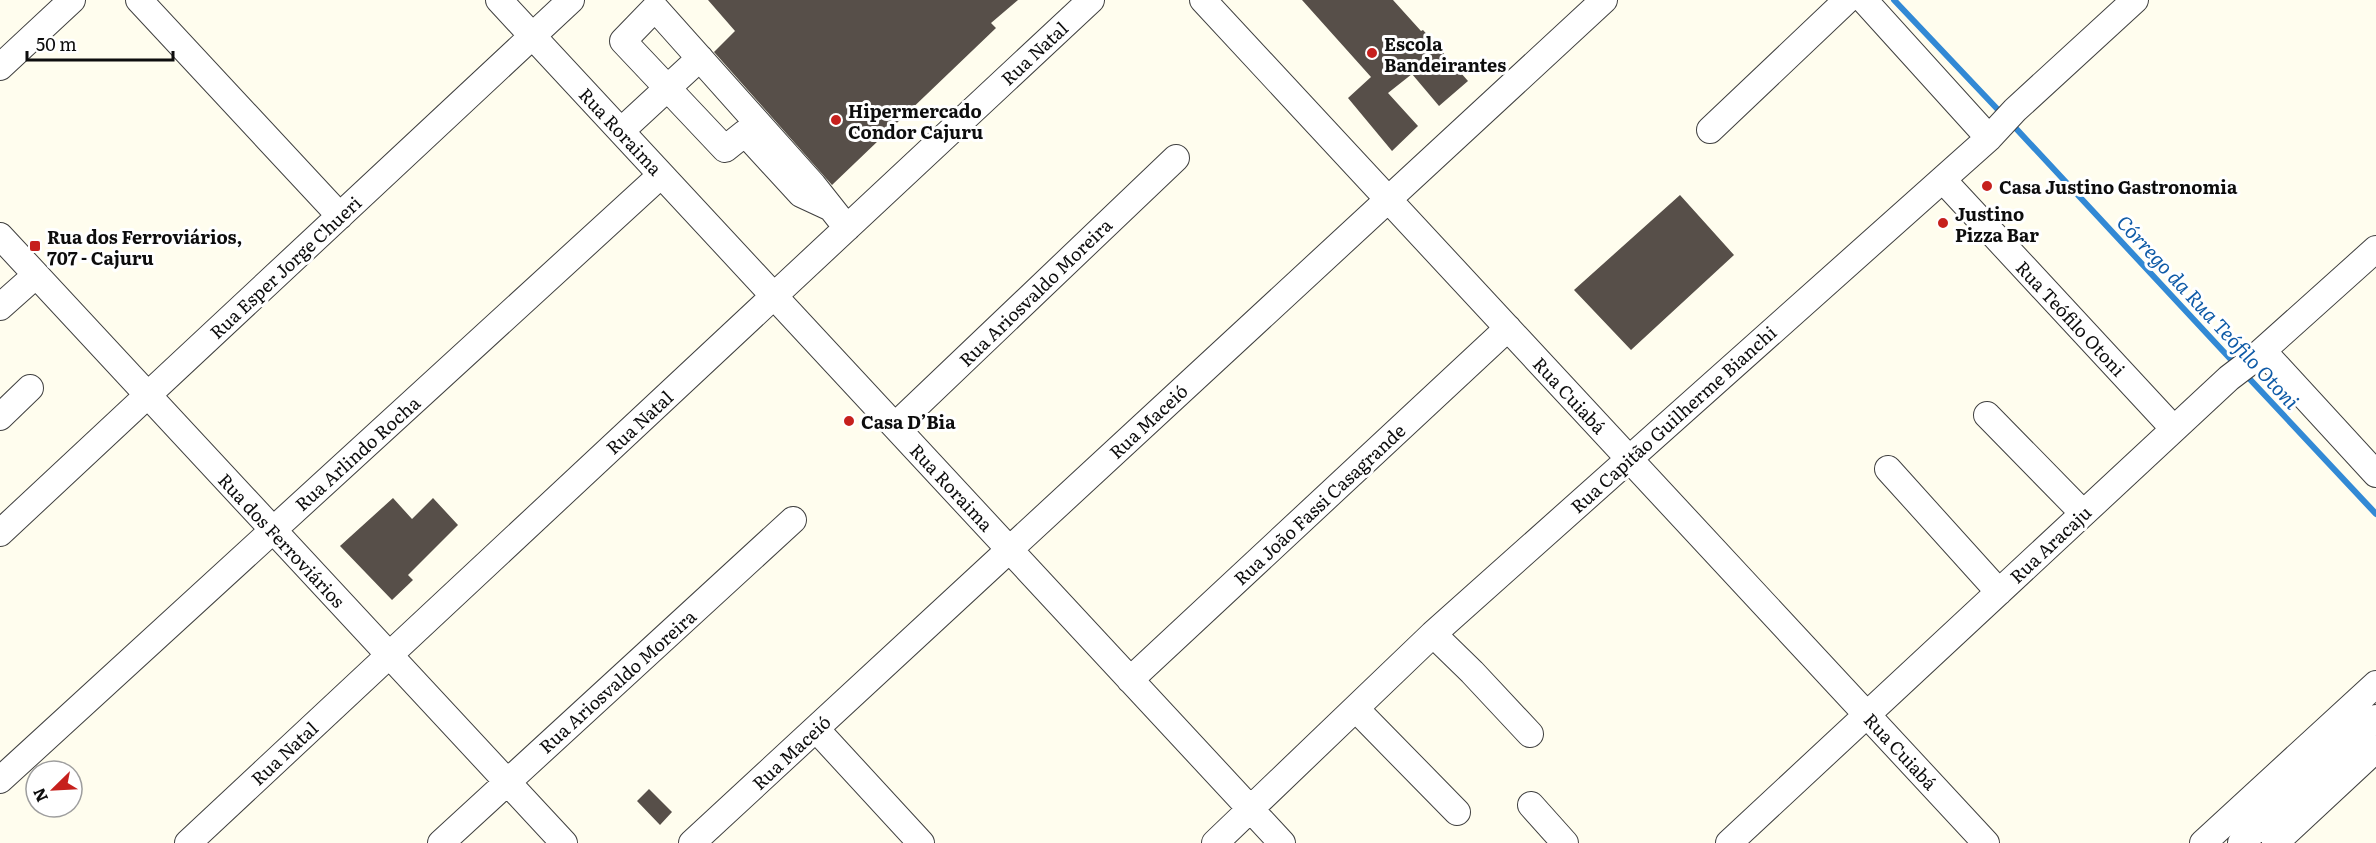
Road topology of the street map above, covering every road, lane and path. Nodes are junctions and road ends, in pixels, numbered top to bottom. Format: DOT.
graph roads {
  1 [pos="72,0"];
  2 [pos="139,0"];
  3 [pos="499,0"];
  4 [pos="571,0"];
  5 [pos="1203,0"];
  6 [pos="1604,0"];
  7 [pos="1847,0"];
  8 [pos="1864,0"];
  9 [pos="2135,0"];
  10 [pos="1077,4"];
  11 [pos="532,36"];
  12 [pos="700,58"];
  13 [pos="0,67"];
  14 [pos="669,87"];
  15 [pos="2001,125"];
  16 [pos="1710,130"];
  17 [pos="621,131"];
  18 [pos="1176,158"];
  19 [pos="661,175"];
  20 [pos="1943,180"];
  21 [pos="1388,199"];
  22 [pos="829,207"];
  23 [pos="340,216"];
  24 [pos="847,228"];
  25 [pos="0,236"];
  26 [pos="2376,249"];
  27 [pos="36,274"];
  28 [pos="774,296"];
  29 [pos="0,307"];
  30 [pos="1508,328"];
  31 [pos="2256,356"];
  32 [pos="30,388"];
  33 [pos="148,395"];
  34 [pos="1987,415"];
  35 [pos="0,417"];
  36 [pos="895,426"];
  37 [pos="2174,429"];
  38 [pos="1629,458"];
  39 [pos="1888,469"];
  40 [pos="2376,474"];
  41 [pos="2083,513"];
  42 [pos="793,520"];
  43 [pos="273,530"];
  44 [pos="0,533"];
  45 [pos="1010,550"];
  46 [pos="1998,592"];
  47 [pos="1433,634"];
  48 [pos="389,655"];
  49 [pos="1130,680"];
  50 [pos="2376,684"];
  51 [pos="1356,709"];
  52 [pos="1868,716"];
  53 [pos="2376,718"];
  54 [pos="816,729"];
  55 [pos="1530,734"];
  56 [pos="2376,749"];
  57 [pos="0,780"];
  58 [pos="507,782"];
  59 [pos="1531,806"];
  60 [pos="1251,809"];
  61 [pos="1457,812"];
  62 [pos="1982,842"];
  63 [pos="188,843"];
  64 [pos="441,843"];
  65 [pos="564,843"];
  66 [pos="692,843"];
  67 [pos="921,843"];
  68 [pos="1215,843"];
  69 [pos="1282,843"];
  70 [pos="1566,843"];
  71 [pos="1729,843"];
  72 [pos="2204,843"];
  73 [pos="2241,843"];
  74 [pos="2275,843"];
  1 -- 13 [label="street"];
  2 -- 23 [label="street"];
  3 -- 11 [label="street, Rua Roraima"];
  4 -- 11 [label="street, Rua Esper Jorge Chueri"];
  5 -- 21 [label="street, Rua Cuiabá"];
  6 -- 21 [label="street, Rua Maceió"];
  7 -- 16 [label="street"];
  8 -- 15 [label="street"];
  9 -- 15 [label="street, Rua Capitão Guilherme Bianchi"];
  10 -- 24 [label="street, Rua Natal"];
  11 -- 17 [label="street, Rua Roraima"];
  11 -- 23 [label="street, Rua Esper Jorge Chueri"];
  12 -- 14 [label="street"];
  12 -- 14 [label="street"];
  12 -- 22 [label="street"];
  14 -- 17 [label="street"];
  14 -- 22 [label="street"];
  15 -- 20 [label="street, Rua Capitão Guilherme Bianchi"];
  17 -- 19 [label="street, Rua Roraima"];
  18 -- 36 [label="street, Rua Ariosvaldo Moreira"];
  19 -- 28 [label="street, Rua Roraima"];
  19 -- 43 [label="street, Rua Arlindo Rocha"];
  20 -- 37 [label="street, Rua Teófilo Otoni"];
  20 -- 38 [label="street, Rua Capitão Guilherme Bianchi"];
  21 -- 30 [label="street, Rua Cuiabá"];
  21 -- 45 [label="street, Rua Maceió"];
  22 -- 24 [label="street"];
  23 -- 33 [label="street, Rua Esper Jorge Chueri"];
  24 -- 28 [label="street, Rua Natal"];
  25 -- 27 [label="street, Rua dos Ferroviários"];
  26 -- 31 [label="street, Rua Aracaju"];
  27 -- 29 [label="street"];
  27 -- 33 [label="street, Rua dos Ferroviários"];
  28 -- 36 [label="street, Rua Roraima"];
  28 -- 48 [label="street, Rua Natal"];
  30 -- 38 [label="street, Rua Cuiabá"];
  30 -- 49 [label="street, Rua João Fassi Casagrande"];
  31 -- 37 [label="street, Rua Aracaju"];
  31 -- 40 [label="street"];
  32 -- 35 [label="street"];
  33 -- 43 [label="street, Rua dos Ferroviários"];
  33 -- 44 [label="street, Rua Esper Jorge Chueri"];
  34 -- 41 [label="street"];
  36 -- 45 [label="street, Rua Roraima"];
  37 -- 41 [label="street, Rua Aracaju"];
  38 -- 47 [label="street, Rua Capitão Guilherme Bianchi"];
  38 -- 52 [label="street, Rua Cuiabá"];
  39 -- 46 [label="street"];
  41 -- 46 [label="street, Rua Aracaju"];
  42 -- 58 [label="street, Rua Ariosvaldo Moreira"];
  43 -- 48 [label="street, Rua dos Ferroviários"];
  43 -- 57 [label="street, Rua Arlindo Rocha"];
  45 -- 49 [label="street, Rua Roraima"];
  45 -- 54 [label="street, Rua Maceió"];
  46 -- 52 [label="street, Rua Aracaju"];
  47 -- 51 [label="street, Rua Capitão Guilherme Bianchi"];
  47 -- 55 [label="street"];
  48 -- 58 [label="street, Rua dos Ferroviários"];
  48 -- 63 [label="street, Rua Natal"];
  49 -- 60 [label="street, Rua Roraima"];
  50 -- 72 [label="street"];
  51 -- 60 [label="street, Rua Capitão Guilherme Bianchi"];
  51 -- 61 [label="street"];
  52 -- 62 [label="street, Rua Cuiabá"];
  52 -- 71 [label="street, Rua Aracaju"];
  53 -- 73 [label="street"];
  54 -- 66 [label="street, Rua Maceió"];
  54 -- 67 [label="street"];
  56 -- 74 [label="street"];
  58 -- 64 [label="street, Rua Ariosvaldo Moreira"];
  58 -- 65 [label="street, Rua dos Ferroviários"];
  59 -- 70 [label="street"];
  60 -- 68 [label="street, Rua Capitão Guilherme Bianchi"];
  60 -- 69 [label="street, Rua Roraima"];
}
